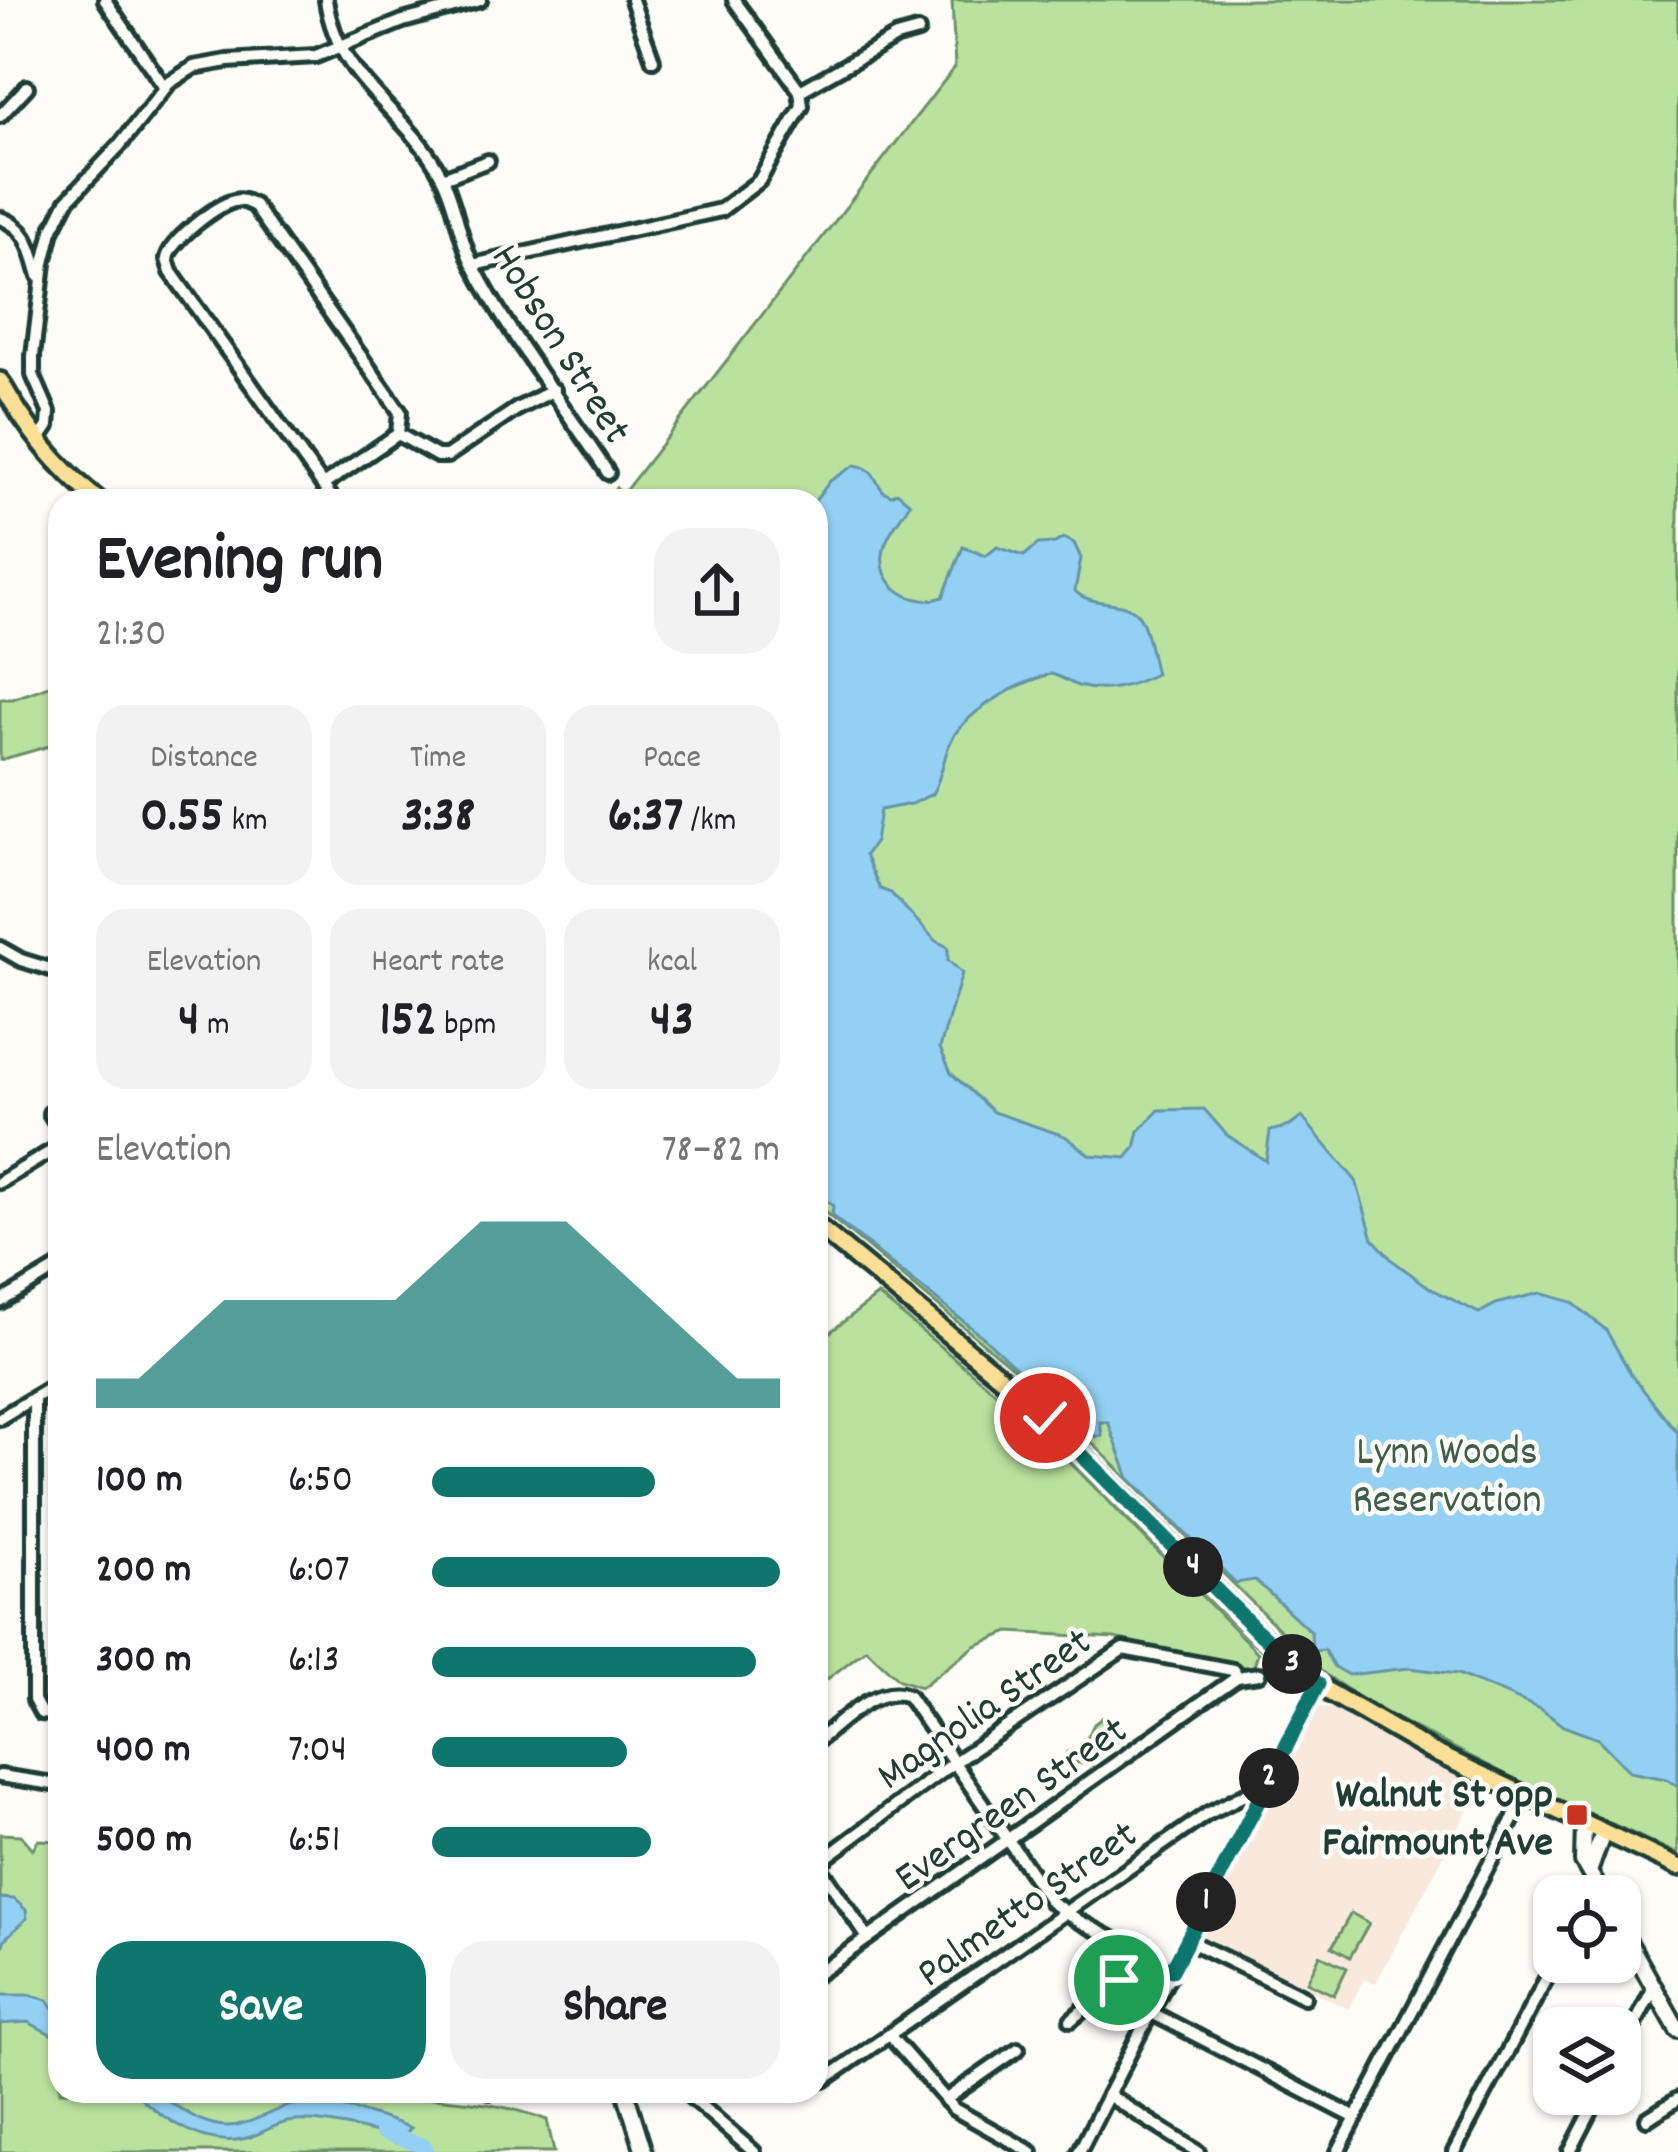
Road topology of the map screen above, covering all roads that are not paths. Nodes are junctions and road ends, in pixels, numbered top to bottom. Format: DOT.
graph roads {
  1 [pos="105,0"];
  2 [pos="326,0"];
  3 [pos="480,0"];
  4 [pos="632,0"];
  5 [pos="734,0"];
  6 [pos="918,32"];
  7 [pos="338,47"];
  8 [pos="653,60"];
  9 [pos="27,87"];
  10 [pos="165,88"];
  11 [pos="800,91"];
  12 [pos="0,116"];
  13 [pos="488,160"];
  14 [pos="443,178"];
  15 [pos="0,218"];
  16 [pos="473,265"];
  17 [pos="42,284"];
  18 [pos="0,381"];
  19 [pos="554,391"];
  20 [pos="398,434"];
  21 [pos="38,441"];
  22 [pos="608,473"];
  23 [pos="323,485"];
  24 [pos="85,489"];
  25 [pos="326,489"];
  26 [pos="0,949"];
  27 [pos="48,967"];
  28 [pos="48,1153"];
  29 [pos="0,1182"];
  30 [pos="828,1235"];
  31 [pos="48,1273"];
  32 [pos="0,1302"];
  33 [pos="48,1389"];
  34 [pos="34,1398"];
  35 [pos="0,1418"];
  36 [pos="1259,1673"];
  37 [pos="1237,1677"];
  38 [pos="1318,1684"];
  39 [pos="48,1714"];
  40 [pos="828,1733"];
  41 [pos="953,1763"];
  42 [pos="0,1776"];
  43 [pos="48,1783"];
  44 [pos="1267,1783"];
  45 [pos="1525,1796"];
  46 [pos="1584,1825"];
  47 [pos="1603,1833"];
  48 [pos="1007,1843"];
  49 [pos="828,1855"];
  50 [pos="1678,1868"];
  51 [pos="1589,1875"];
  52 [pos="1596,1875"];
  53 [pos="828,1881"];
  54 [pos="1066,1913"];
  55 [pos="868,1938"];
  56 [pos="1187,1940"];
  57 [pos="1146,1957"];
  58 [pos="1641,1964"];
  59 [pos="828,1966"];
  60 [pos="1172,1970"];
  61 [pos="1544,1983"];
  62 [pos="1654,1987"];
  63 [pos="1304,1997"];
  64 [pos="1150,2012"];
  65 [pos="1641,2013"];
  66 [pos="1071,2020"];
  67 [pos="1678,2030"];
  68 [pos="890,2036"];
  69 [pos="1018,2049"];
  70 [pos="828,2077"];
  71 [pos="1108,2095"];
  72 [pos="1678,2099"];
  73 [pos="945,2100"];
  74 [pos="629,2103"];
  75 [pos="698,2103"];
  76 [pos="1589,2115"];
  77 [pos="1356,2118"];
  78 [pos="1647,2119"];
  79 [pos="644,2152"];
  80 [pos="754,2152"];
  81 [pos="1031,2152"];
  82 [pos="1078,2152"];
  83 [pos="1198,2152"];
  84 [pos="1338,2152"];
  85 [pos="1454,2152"];
  86 [pos="1570,2152"];
  1 -- 10 [label="street"];
  2 -- 7 [label="street, Hobson Street"];
  3 -- 7 [label="street"];
  4 -- 8 [label="street"];
  5 -- 11 [label="street"];
  6 -- 11 [label="street"];
  7 -- 10 [label="street"];
  7 -- 14 [label="street, Hobson Street"];
  9 -- 12 [label="street"];
  10 -- 17 [label="street"];
  11 -- 16 [label="street"];
  13 -- 14 [label="street"];
  14 -- 16 [label="street, Hobson Street"];
  15 -- 17 [label="street"];
  16 -- 19 [label="street, Hobson Street"];
  17 -- 21 [label="street"];
  18 -- 21 [label="main road"];
  19 -- 20 [label="street"];
  19 -- 22 [label="street, Hobson Street"];
  20 -- 23 [label="street"];
  20 -- 23 [label="street"];
  21 -- 24 [label="main road"];
  23 -- 25 [label="street"];
  26 -- 27 [label="street"];
  28 -- 29 [label="street"];
  30 -- 38 [label="main road"];
  31 -- 32 [label="street"];
  33 -- 34 [label="street"];
  34 -- 35 [label="street"];
  34 -- 39 [label="street"];
  36 -- 37 [label="street"];
  37 -- 41 [label="street, Magnolia Street"];
  37 -- 48 [label="street, Evergreen Street"];
  38 -- 44 [label="street"];
  38 -- 45 [label="main road"];
  40 -- 41 [label="street"];
  41 -- 48 [label="street"];
  41 -- 49 [label="street, Magnolia Street"];
  42 -- 43 [label="street"];
  44 -- 54 [label="street, Palmetto Street"];
  44 -- 56 [label="street"];
  45 -- 46 [label="main road"];
  45 -- 77 [label="street"];
  46 -- 47 [label="main road"];
  46 -- 51 [label="street"];
  47 -- 50 [label="main road"];
  47 -- 52 [label="street"];
  48 -- 54 [label="street"];
  48 -- 55 [label="street, Evergreen Street"];
  53 -- 55 [label="street"];
  54 -- 57 [label="street"];
  54 -- 68 [label="street, Palmetto Street"];
  55 -- 59 [label="street, Evergreen Street"];
  56 -- 60 [label="street"];
  56 -- 63 [label="street"];
  57 -- 60 [label="street"];
  57 -- 66 [label="street"];
  58 -- 62 [label="street"];
  60 -- 64 [label="street"];
  61 -- 85 [label="street"];
  62 -- 65 [label="street"];
  62 -- 67 [label="street"];
  64 -- 71 [label="street"];
  64 -- 77 [label="street"];
  68 -- 70 [label="street, Palmetto Street"];
  68 -- 73 [label="street"];
  69 -- 73 [label="street"];
  71 -- 82 [label="street"];
  71 -- 83 [label="street"];
  72 -- 78 [label="street"];
  73 -- 81 [label="street"];
  74 -- 79 [label="street"];
  75 -- 80 [label="street"];
  76 -- 86 [label="street"];
  77 -- 84 [label="street"];
}
